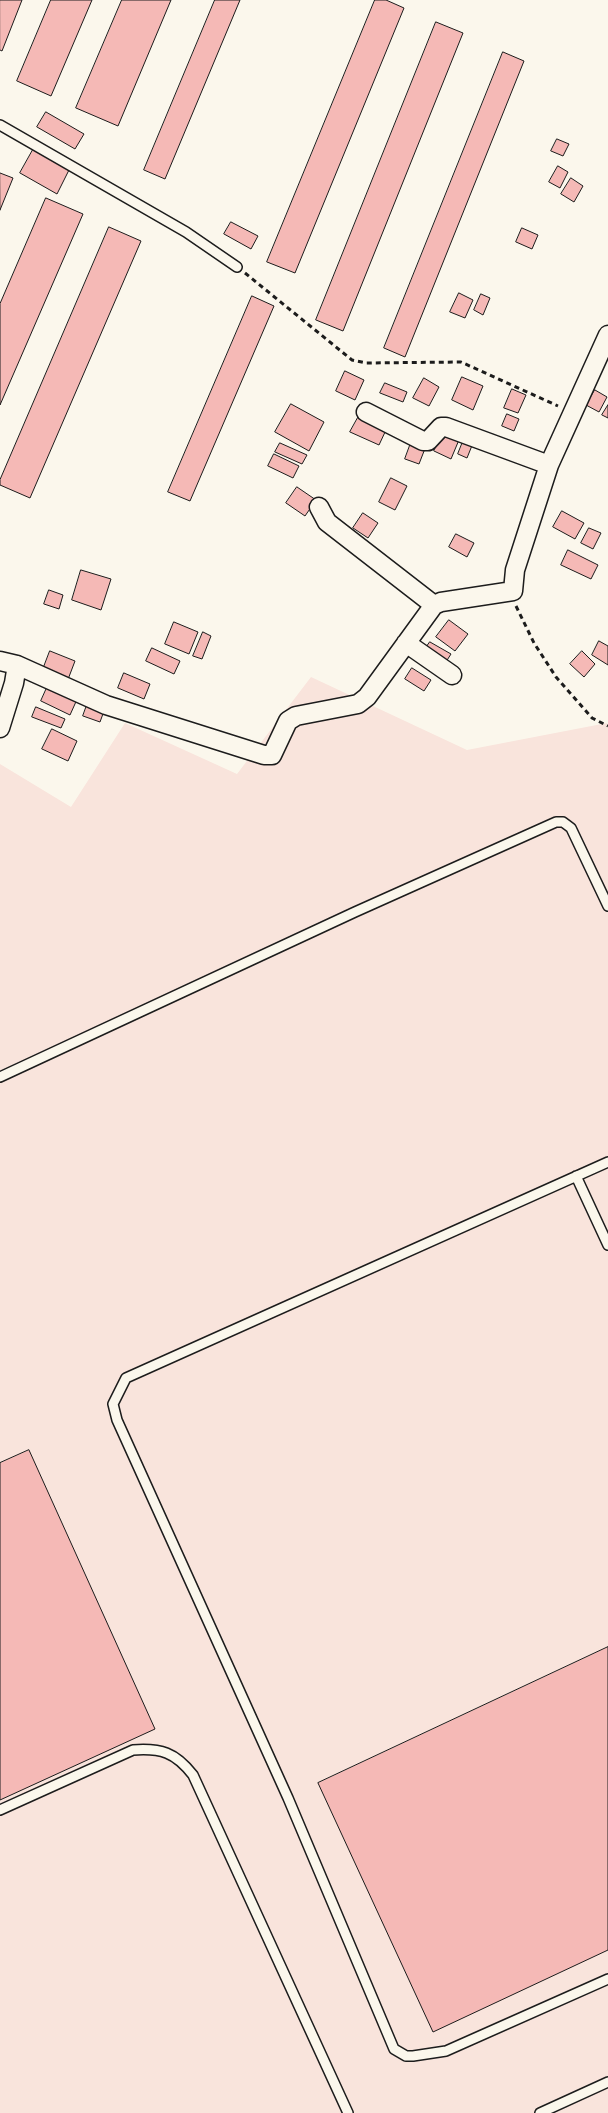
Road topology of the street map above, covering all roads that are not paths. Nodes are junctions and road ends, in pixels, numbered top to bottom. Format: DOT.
graph roads {
  1 [pos="0,125"];
  2 [pos="237,267"];
  3 [pos="608,334"];
  4 [pos="366,412"];
  5 [pos="549,465"];
  6 [pos="319,507"];
  7 [pos="434,605"];
  8 [pos="406,643"];
  9 [pos="8,663"];
  10 [pos="452,675"];
  11 [pos="0,728"];
  12 [pos="608,906"];
  13 [pos="0,1077"];
  14 [pos="608,1162"];
  15 [pos="576,1176"];
  16 [pos="608,1245"];
  17 [pos="0,1810"];
  18 [pos="608,1979"];
  19 [pos="608,2082"];
  20 [pos="348,2113"];
  21 [pos="540,2113"];
  1 -- 2 [label="lane"];
  3 -- 5 [label="street"];
  4 -- 5 [label="street"];
  5 -- 7 [label="street"];
  6 -- 7 [label="street"];
  7 -- 8 [label="street"];
  8 -- 9 [label="street"];
  8 -- 10 [label="street"];
  9 -- 11 [label="street"];
  12 -- 13 [label="lane"];
  14 -- 15 [label="lane"];
  15 -- 16 [label="lane"];
  15 -- 18 [label="lane"];
  17 -- 20 [label="lane"];
  19 -- 21 [label="lane"];
}
